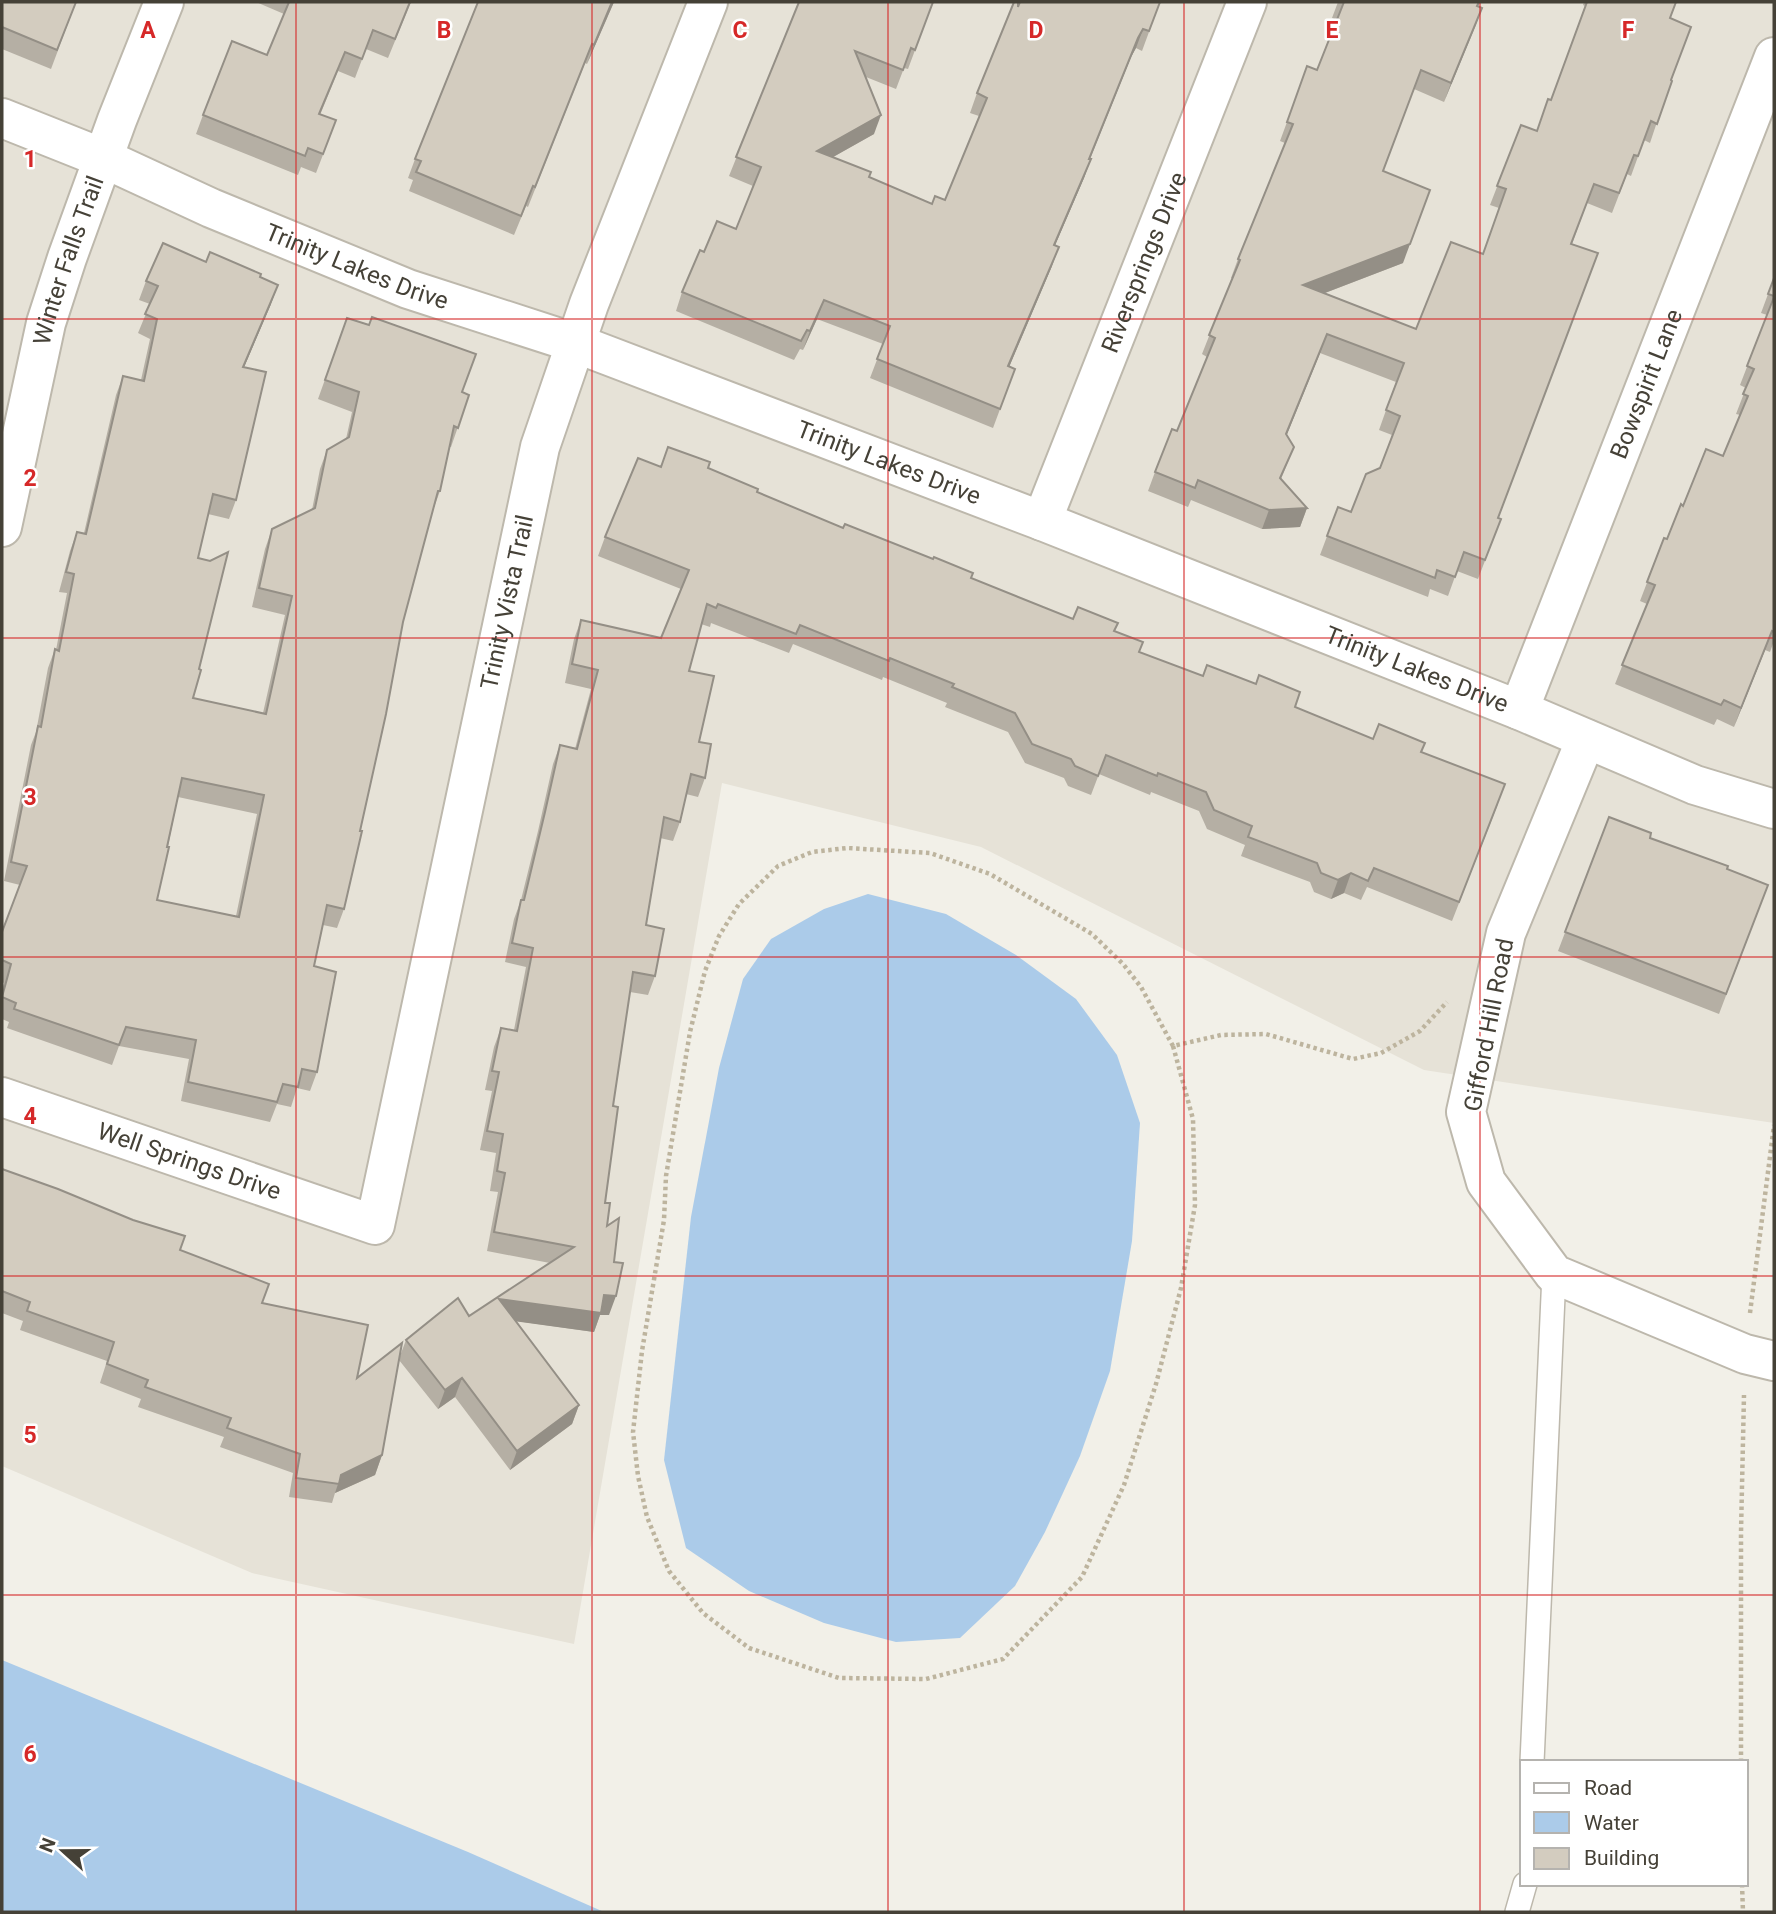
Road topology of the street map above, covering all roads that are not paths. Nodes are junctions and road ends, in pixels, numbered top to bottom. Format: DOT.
graph roads {
  1 [pos="164,2"];
  2 [pos="708,2"];
  3 [pos="1247,2"];
  4 [pos="1774,57"];
  5 [pos="2,118"];
  6 [pos="105,159"];
  7 [pos="575,343"];
  8 [pos="1042,522"];
  9 [pos="2,527"];
  10 [pos="1519,710"];
  11 [pos="1586,739"];
  12 [pos="1774,809"];
  13 [pos="2,1097"];
  14 [pos="375,1225"];
  15 [pos="1554,1274"];
  16 [pos="1759,1358"];
  17 [pos="1532,1760"];
  18 [pos="1524,1886"];
  19 [pos="1517,1912"];
  1 -- 6 [label="street, Winter Falls Trail"];
  2 -- 7 [label="street, Trinity Vista Trail"];
  3 -- 8 [label="street, Riversprings Drive"];
  4 -- 10 [label="street, Bowspirit Lane"];
  5 -- 6 [label="street, Trinity Lakes Drive"];
  6 -- 7 [label="street, Trinity Lakes Drive"];
  6 -- 9 [label="street, Winter Falls Trail"];
  7 -- 8 [label="street, Trinity Lakes Drive"];
  7 -- 14 [label="street, Trinity Vista Trail"];
  8 -- 10 [label="street, Trinity Lakes Drive"];
  10 -- 11 [label="street, Trinity Lakes Drive"];
  11 -- 12 [label="street, Trinity Lakes Drive"];
  11 -- 15 [label="street, Gifford Hill Road"];
  13 -- 14 [label="street, Well Springs Drive"];
  15 -- 16 [label="street"];
  15 -- 17 [label="lane"];
  18 -- 19 [label="lane"];
}
